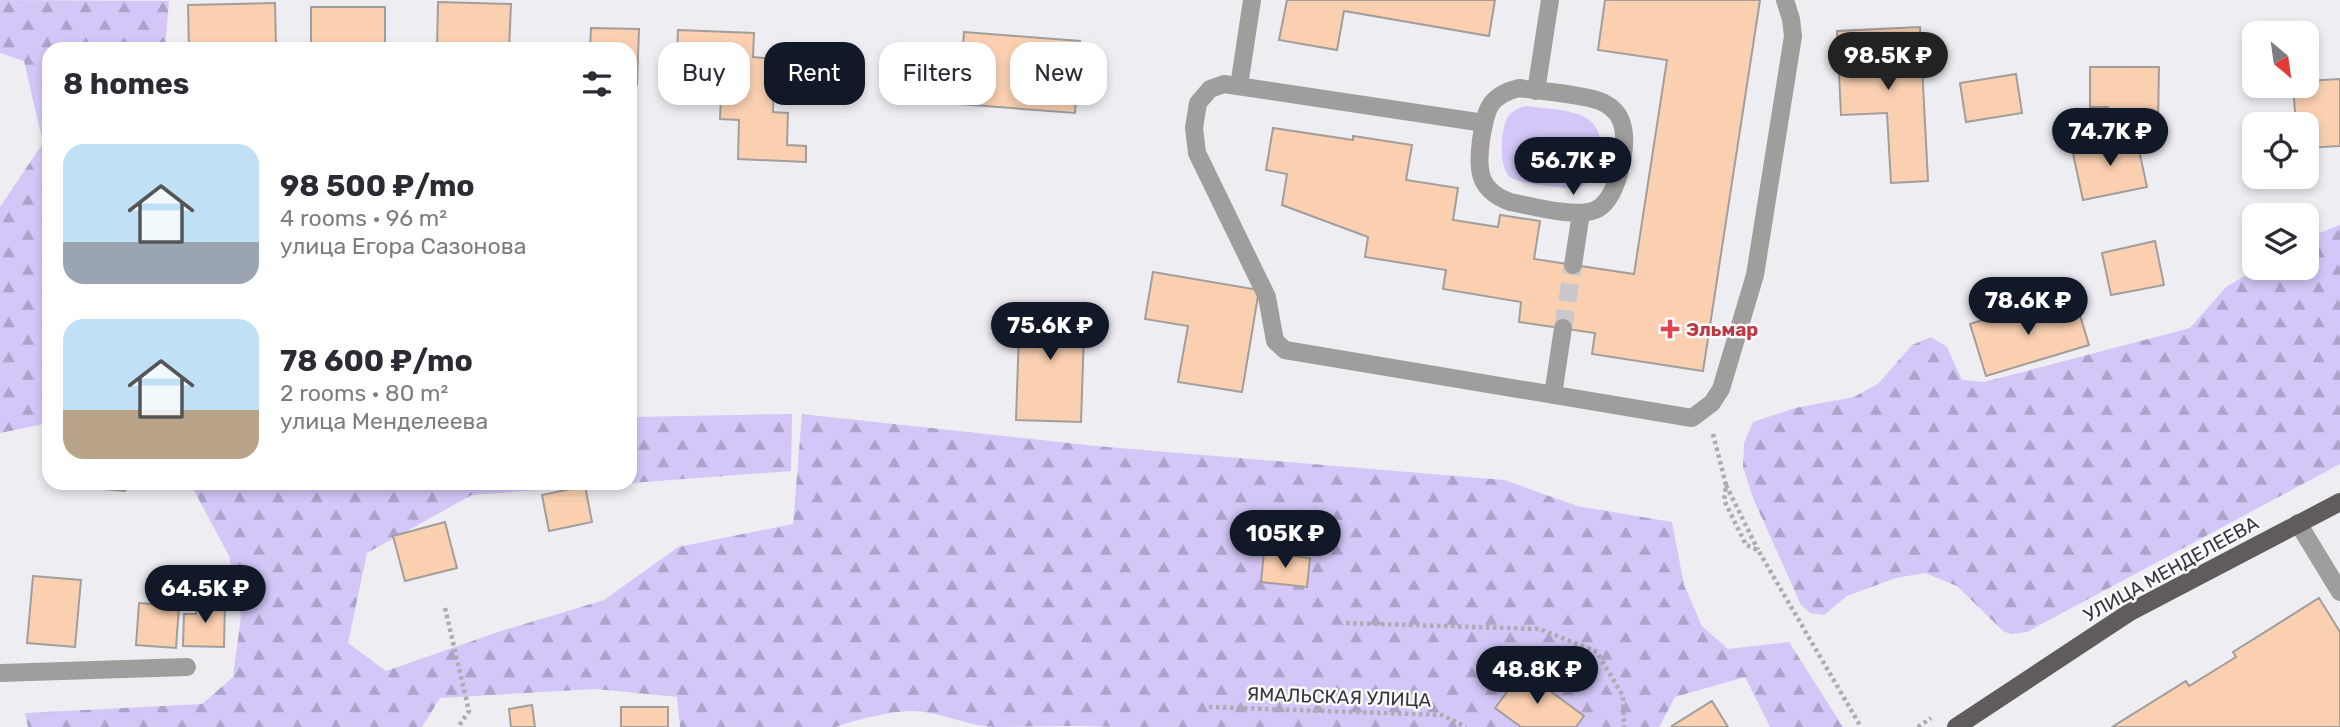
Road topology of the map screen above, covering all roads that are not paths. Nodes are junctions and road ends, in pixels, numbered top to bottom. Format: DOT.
graph roads {
  1 [pos="1252,0"];
  2 [pos="1550,0"];
  3 [pos="1787,0"];
  4 [pos="1239,86"];
  5 [pos="1536,91"];
  6 [pos="1484,123"];
  7 [pos="1581,213"];
  8 [pos="1573,265"];
  9 [pos="1563,328"];
  10 [pos="1553,395"];
  11 [pos="2340,502"];
  12 [pos="2298,523"];
  13 [pos="2340,592"];
  14 [pos="187,667"];
  15 [pos="0,673"];
  16 [pos="1961,725"];
  1 -- 4 [label="street"];
  2 -- 5 [label="street"];
  3 -- 10 [label="street"];
  4 -- 6 [label="street"];
  4 -- 10 [label="street"];
  5 -- 6 [label="street"];
  5 -- 7 [label="street"];
  6 -- 7 [label="street"];
  7 -- 8 [label="street"];
  9 -- 10 [label="street"];
  11 -- 12 [label="main road, УЛИЦА МЕНДЕЛЕЕВА"];
  12 -- 13 [label="street"];
  12 -- 16 [label="main road, УЛИЦА МЕНДЕЛЕЕВА"];
  14 -- 15 [label="street"];
}
